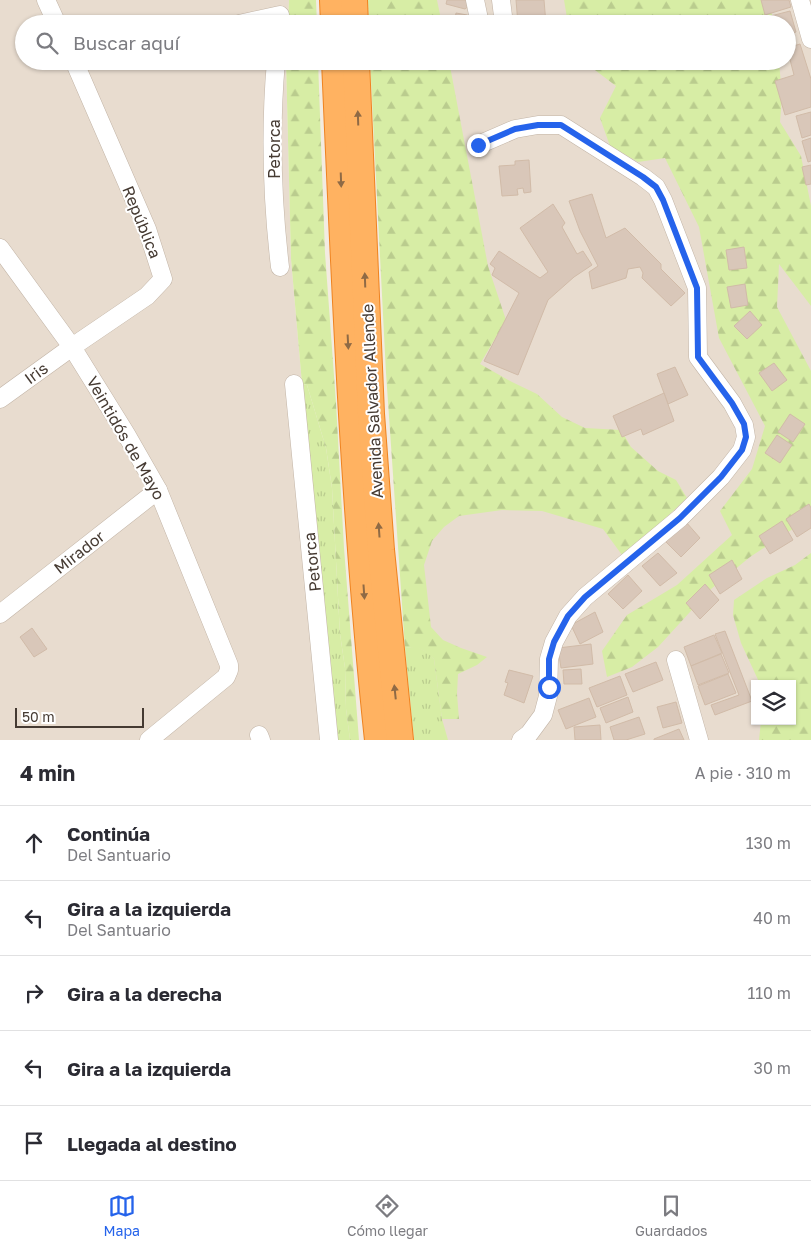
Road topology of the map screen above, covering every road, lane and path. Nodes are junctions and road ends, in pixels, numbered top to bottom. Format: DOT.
graph roads {
  1 [pos="46,0"];
  2 [pos="333,0"];
  3 [pos="354,0"];
  4 [pos="475,0"];
  5 [pos="501,0"];
  6 [pos="800,0"];
  7 [pos="53,15"];
  8 [pos="334,15"];
  9 [pos="355,15"];
  10 [pos="478,15"];
  11 [pos="503,15"];
  12 [pos="811,39"];
  13 [pos="78,70"];
  14 [pos="276,70"];
  15 [pos="335,70"];
  16 [pos="356,70"];
  17 [pos="478,145"];
  18 [pos="0,248"];
  19 [pos="280,267"];
  20 [pos="72,347"];
  21 [pos="294,384"];
  22 [pos="0,399"];
  23 [pos="158,490"];
  24 [pos="0,614"];
  25 [pos="676,660"];
  26 [pos="149,740"];
  27 [pos="329,740"];
  28 [pos="378,740"];
  29 [pos="400,740"];
  30 [pos="521,740"];
  31 [pos="699,740"];
  1 -- 7 [label="street"];
  2 -- 8 [label="highway"];
  3 -- 9 [label="highway"];
  4 -- 10 [label="street"];
  5 -- 11 [label="street"];
  6 -- 12 [label="street"];
  13 -- 20 [label="street, República"];
  14 -- 19 [label="street, Petorca"];
  15 -- 28 [label="highway, Avenida Salvador Allende, one-way"];
  29 -- 16 [label="highway, Avenida Salvador Allende, one-way"];
  17 -- 30 [label="street"];
  18 -- 20 [label="street, Veintidós de Mayo"];
  20 -- 22 [label="street, Iris"];
  20 -- 23 [label="street, Veintidós de Mayo"];
  21 -- 27 [label="street, Petorca"];
  23 -- 24 [label="street, Mirador"];
  23 -- 26 [label="street, Veintidós de Mayo"];
  25 -- 31 [label="street"];
}
